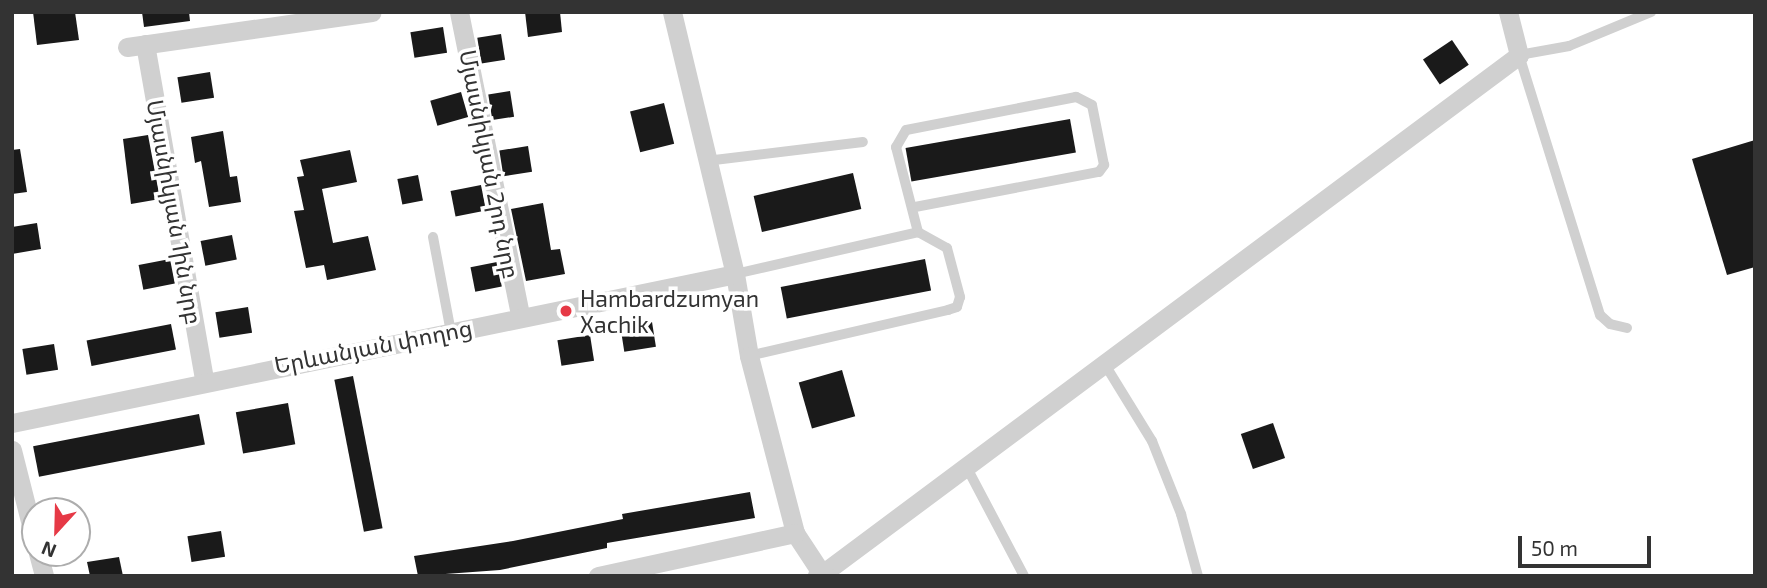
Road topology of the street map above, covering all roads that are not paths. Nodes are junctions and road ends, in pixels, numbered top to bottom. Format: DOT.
graph roads {
  1 [pos="373,12"];
  2 [pos="459,12"];
  3 [pos="672,12"];
  4 [pos="1508,12"];
  5 [pos="1651,12"];
  6 [pos="1519,55"];
  7 [pos="863,142"];
  8 [pos="706,161"];
  9 [pos="915,206"];
  10 [pos="918,232"];
  11 [pos="433,237"];
  12 [pos="735,274"];
  13 [pos="520,315"];
  14 [pos="1627,328"];
  15 [pos="451,332"];
  16 [pos="749,356"];
  17 [pos="1104,363"];
  18 [pos="204,380"];
  19 [pos="12,423"];
  20 [pos="12,450"];
  21 [pos="965,465"];
  22 [pos="24,497"];
  23 [pos="795,533"];
  24 [pos="822,575"];
  25 [pos="598,576"];
  26 [pos="1024,576"];
  27 [pos="1198,576"];
  1 -- 18 [label="street, Մյասնիկյան 1ին նրբ"];
  2 -- 13 [label="street, Մյասնիկյան 2րդ նրբ"];
  3 -- 8 [label="street"];
  4 -- 6 [label="street"];
  5 -- 6 [label="lane"];
  6 -- 14 [label="lane"];
  6 -- 17 [label="street"];
  7 -- 8 [label="lane"];
  8 -- 12 [label="street"];
  9 -- 9 [label="lane"];
  9 -- 10 [label="lane"];
  10 -- 12 [label="lane"];
  10 -- 16 [label="lane"];
  11 -- 15 [label="lane"];
  12 -- 13 [label="street, Երևանյան փողոց"];
  12 -- 16 [label="street"];
  13 -- 15 [label="street, Երևանյան փողոց"];
  15 -- 18 [label="street, Երևանյան փողոց"];
  16 -- 23 [label="street"];
  17 -- 21 [label="street"];
  17 -- 27 [label="lane"];
  18 -- 19 [label="street, Երևանյան փողոց"];
  20 -- 22 [label="street"];
  21 -- 24 [label="street"];
  21 -- 26 [label="lane"];
  23 -- 24 [label="street"];
  23 -- 25 [label="street"];
}
